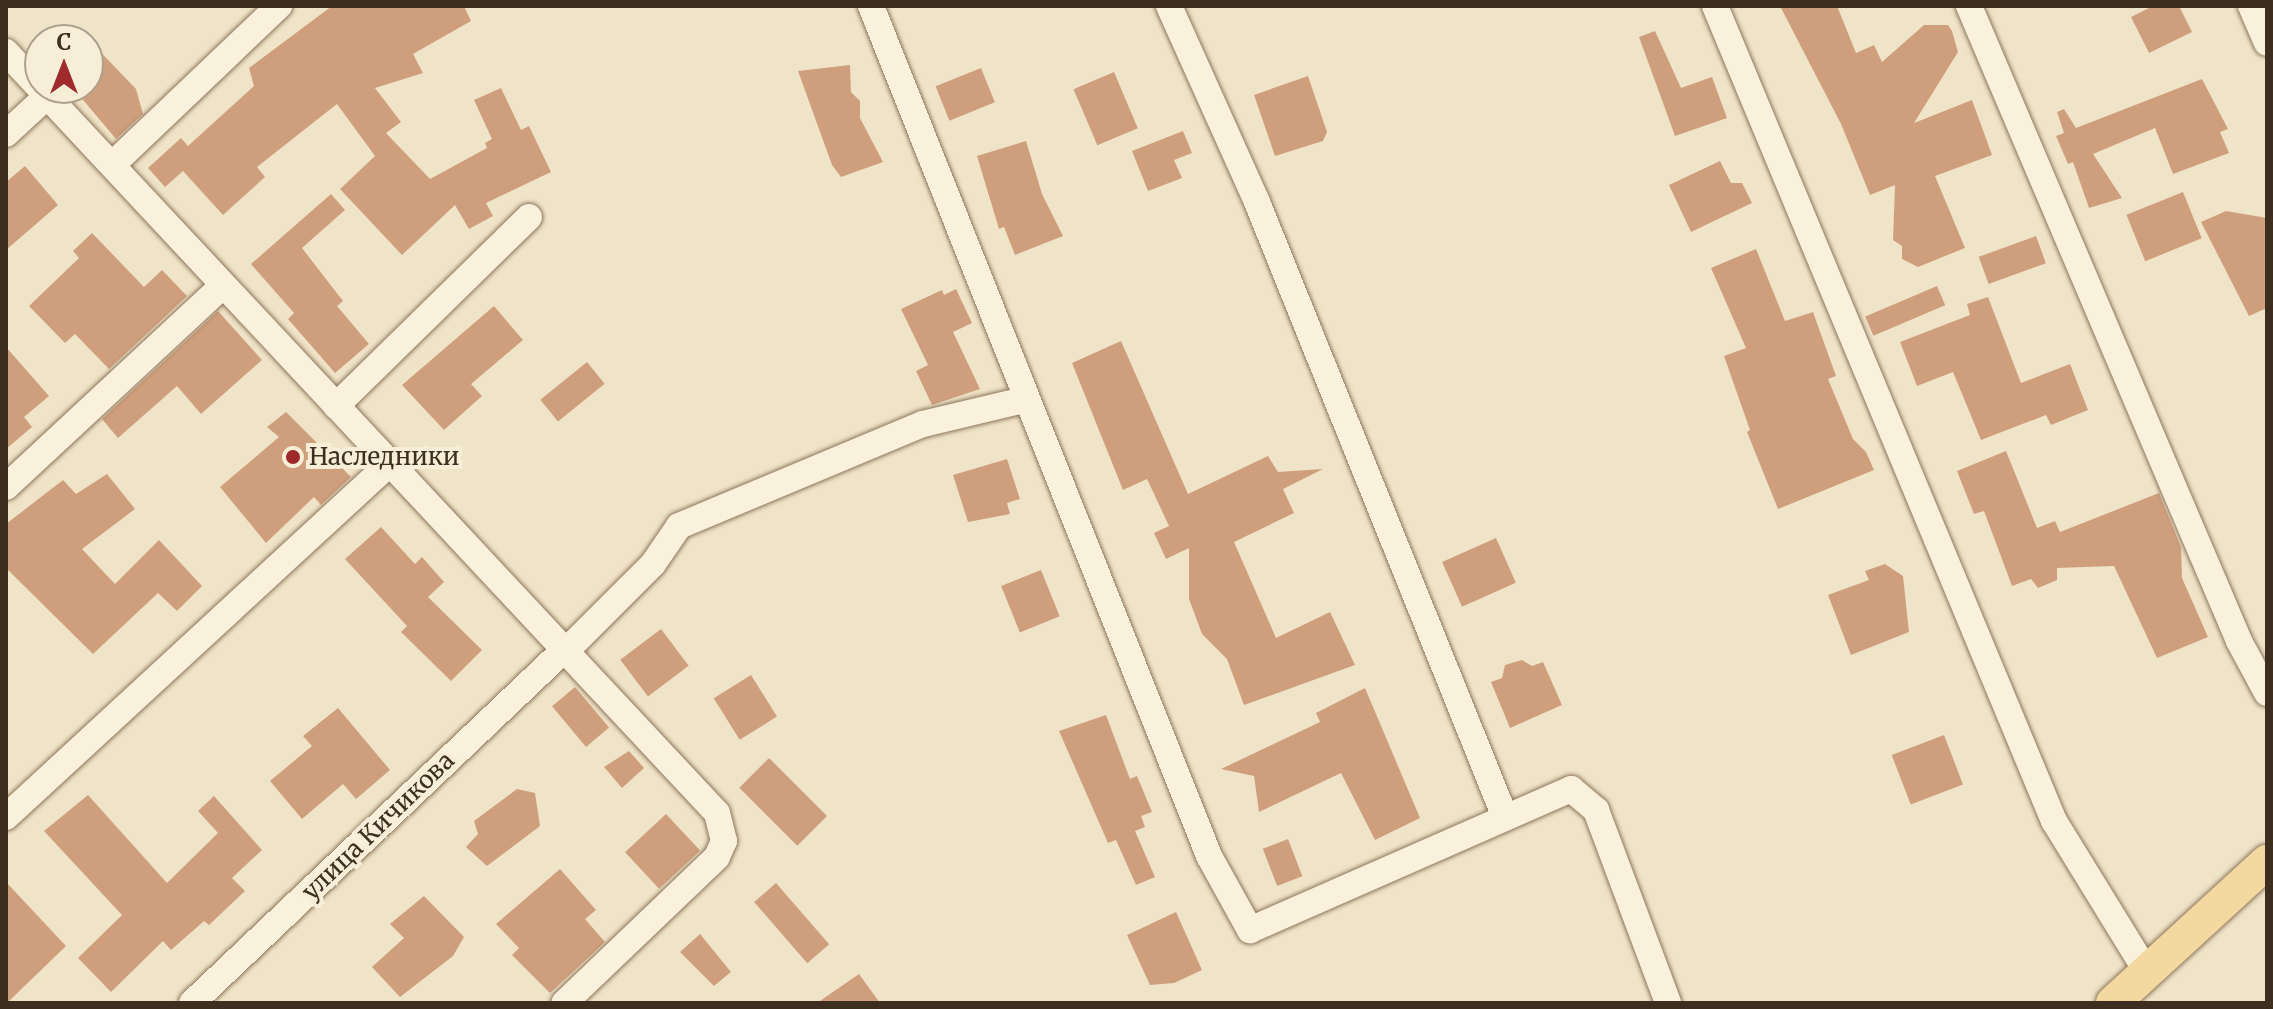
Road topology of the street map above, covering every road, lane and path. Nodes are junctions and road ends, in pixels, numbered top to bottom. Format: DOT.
graph roads {
  1 [pos="279,6"];
  2 [pos="871,6"];
  3 [pos="1169,6"];
  4 [pos="1715,6"];
  5 [pos="1969,6"];
  6 [pos="2251,6"];
  7 [pos="2267,43"];
  8 [pos="6,52"];
  9 [pos="24,71"];
  10 [pos="38,104"];
  11 [pos="55,104"];
  12 [pos="6,134"];
  13 [pos="112,165"];
  14 [pos="529,217"];
  15 [pos="223,285"];
  16 [pos="1024,400"];
  17 [pos="336,406"];
  18 [pos="390,463"];
  19 [pos="6,487"];
  20 [pos="565,651"];
  21 [pos="2267,693"];
  22 [pos="6,817"];
  23 [pos="1505,817"];
  24 [pos="2267,862"];
  25 [pos="2147,972"];
  26 [pos="192,1003"];
  27 [pos="564,1003"];
  28 [pos="1668,1003"];
  29 [pos="2113,1003"];
  1 -- 13 [label="street"];
  2 -- 16 [label="street"];
  3 -- 23 [label="street"];
  4 -- 25 [label="street"];
  5 -- 21 [label="street"];
  6 -- 7 [label="street"];
  8 -- 9 [label="street"];
  10 -- 12 [label="street"];
  11 -- 13 [label="street"];
  13 -- 15 [label="street"];
  14 -- 17 [label="street"];
  15 -- 17 [label="street"];
  15 -- 19 [label="street"];
  16 -- 20 [label="street, улица Кичикова"];
  16 -- 23 [label="street"];
  17 -- 18 [label="street"];
  18 -- 20 [label="street"];
  18 -- 22 [label="street"];
  20 -- 26 [label="street, улица Кичикова"];
  20 -- 27 [label="street"];
  23 -- 28 [label="street"];
  24 -- 25 [label="main road"];
  25 -- 29 [label="main road"];
}
